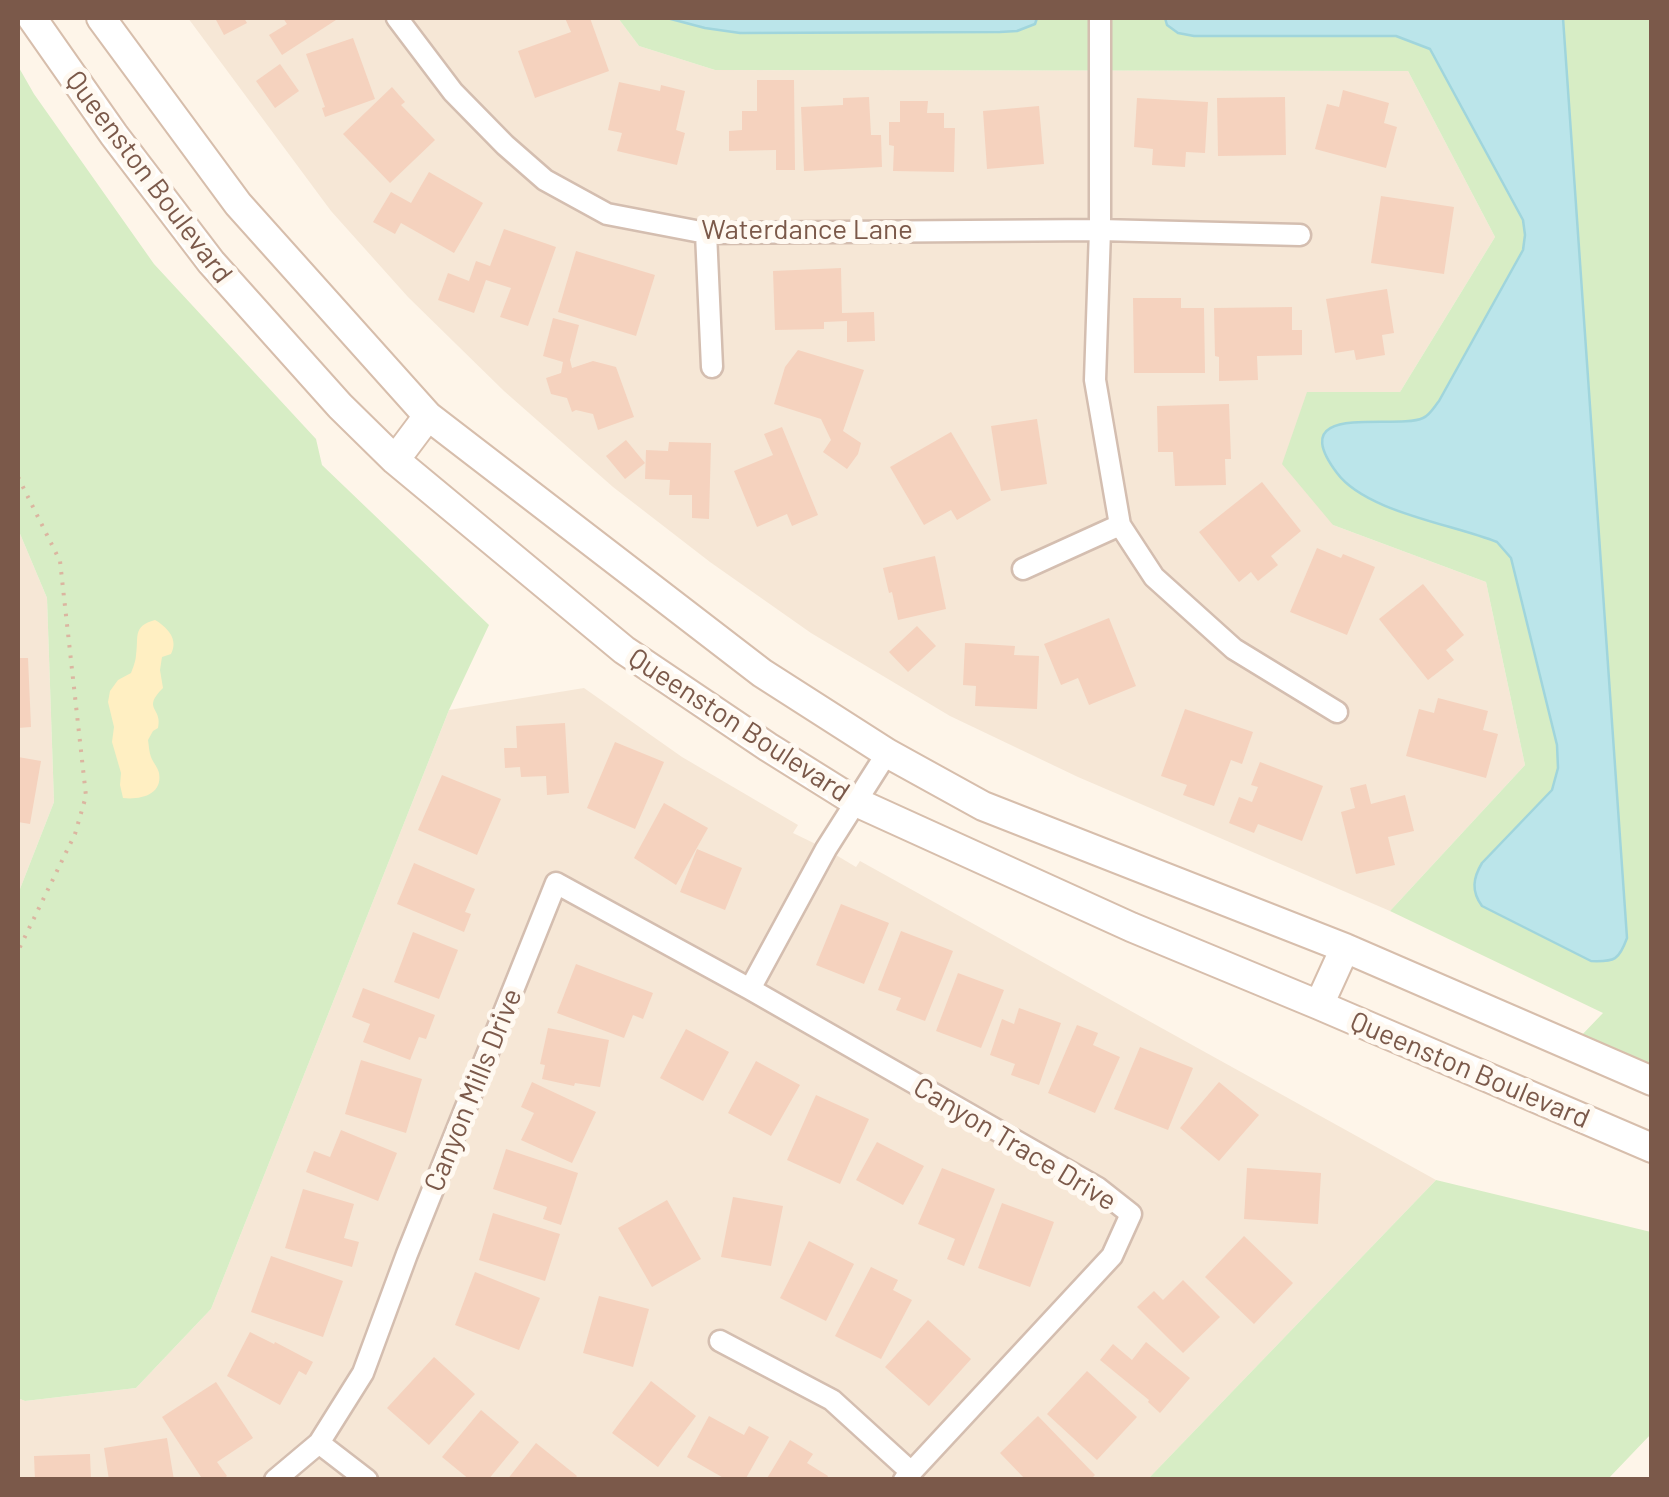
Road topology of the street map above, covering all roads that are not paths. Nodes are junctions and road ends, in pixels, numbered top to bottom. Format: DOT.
graph roads {
  1 [pos="101,18"];
  2 [pos="397,18"];
  3 [pos="1100,18"];
  4 [pos="38,20"];
  5 [pos="1100,230"];
  6 [pos="706,233"];
  7 [pos="1300,234"];
  8 [pos="712,366"];
  9 [pos="428,416"];
  10 [pos="395,460"];
  11 [pos="1120,525"];
  12 [pos="1023,569"];
  13 [pos="1337,712"];
  14 [pos="887,753"];
  15 [pos="856,802"];
  16 [pos="1344,948"];
  17 [pos="750,989"];
  18 [pos="1319,1005"];
  19 [pos="1652,1081"];
  20 [pos="1652,1148"];
  21 [pos="720,1341"];
  22 [pos="319,1444"];
  23 [pos="907,1476"];
  24 [pos="276,1480"];
  25 [pos="366,1480"];
  1 -- 9 [label="main road, Queenston Boulevard"];
  2 -- 6 [label="street, Waterdance Lane"];
  3 -- 5 [label="street"];
  4 -- 10 [label="main road, Queenston Boulevard"];
  5 -- 6 [label="street, Waterdance Lane"];
  5 -- 7 [label="street, Waterdance Lane"];
  5 -- 11 [label="street"];
  6 -- 8 [label="street"];
  9 -- 10 [label="main road"];
  9 -- 14 [label="main road, Queenston Boulevard"];
  10 -- 15 [label="main road, Queenston Boulevard"];
  11 -- 12 [label="street"];
  11 -- 13 [label="street"];
  14 -- 15 [label="street"];
  14 -- 16 [label="main road, Queenston Boulevard"];
  15 -- 17 [label="street"];
  15 -- 18 [label="main road, Queenston Boulevard"];
  16 -- 18 [label="main road"];
  16 -- 19 [label="main road, Queenston Boulevard"];
  17 -- 22 [label="street, Canyon Mills Drive"];
  17 -- 23 [label="street, Canyon Trace Drive"];
  18 -- 20 [label="main road, Queenston Boulevard"];
  21 -- 23 [label="street"];
  22 -- 24 [label="street, Canyon Mills Drive"];
  22 -- 25 [label="street"];
}
